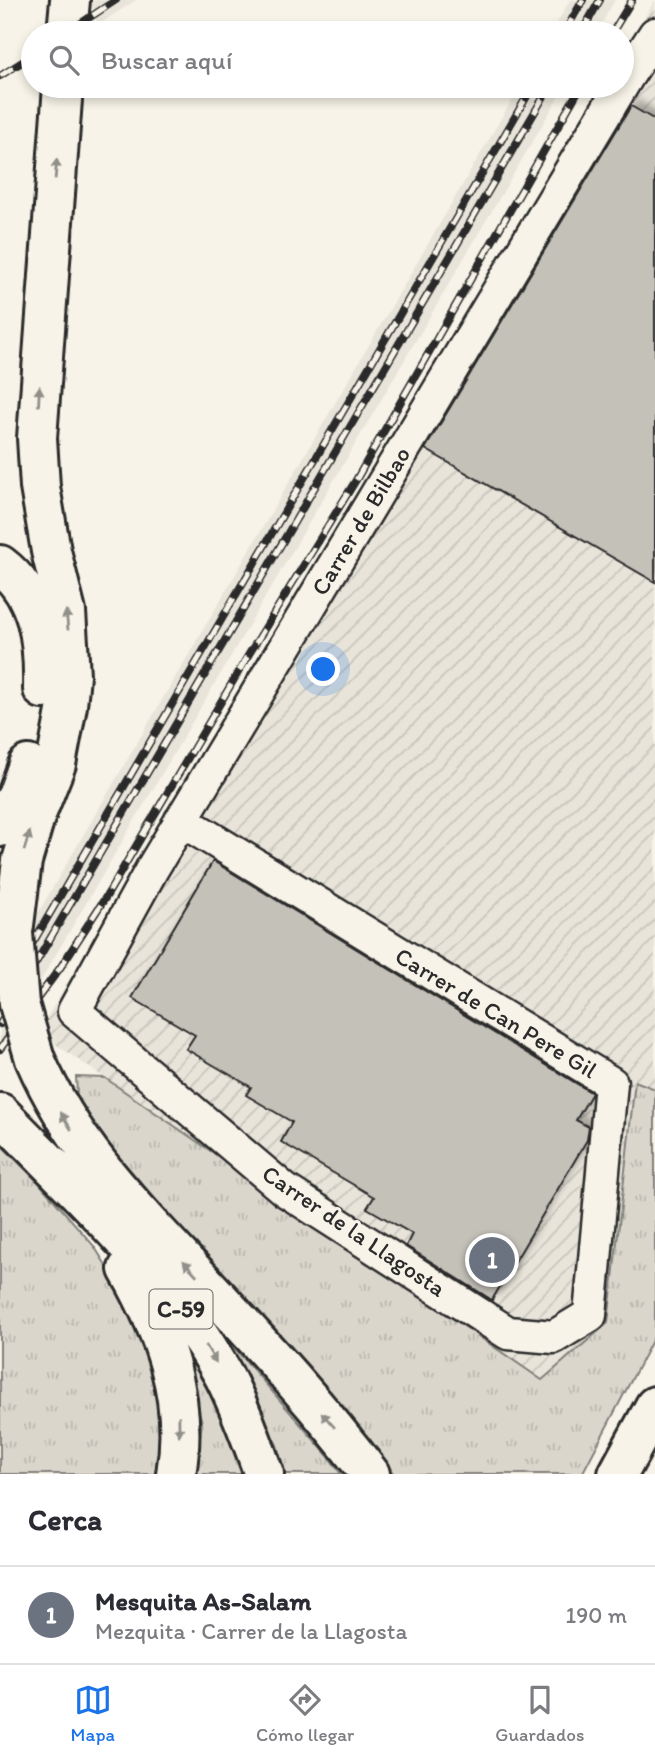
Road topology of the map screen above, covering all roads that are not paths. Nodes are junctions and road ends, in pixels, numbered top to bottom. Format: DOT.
graph roads {
  1 [pos="70,0"];
  2 [pos="68,21"];
  3 [pos="655,34"];
  4 [pos="634,66"];
  5 [pos="62,98"];
  6 [pos="614,98"];
  7 [pos="0,565"];
  8 [pos="181,820"];
  9 [pos="0,827"];
  10 [pos="74,1011"];
  11 [pos="0,1112"];
  12 [pos="57,1171"];
  13 [pos="138,1213"];
  14 [pos="590,1315"];
  15 [pos="655,1406"];
  16 [pos="176,1474"];
  17 [pos="264,1474"];
  18 [pos="370,1474"];
  19 [pos="618,1474"];
  1 -- 2 [label="highway"];
  3 -- 4 [label="street, Carrer de Bilbao"];
  13 -- 5 [label="highway, one-way, bridge"];
  6 -- 8 [label="street, Carrer de Bilbao"];
  7 -- 9 [label="highway"];
  8 -- 10 [label="street, Carrer de Bilbao"];
  8 -- 14 [label="street, Carrer de Can Pere Gil"];
  10 -- 14 [label="street, Carrer de la Llagosta"];
  11 -- 12 [label="highway, C-59"];
  11 -- 13 [label="highway, C-59"];
  12 -- 16 [label="highway, C-59, one-way"];
  12 -- 17 [label="highway, C-59, one-way"];
  18 -- 13 [label="highway, C-59, one-way"];
  15 -- 19 [label="highway"];
}
